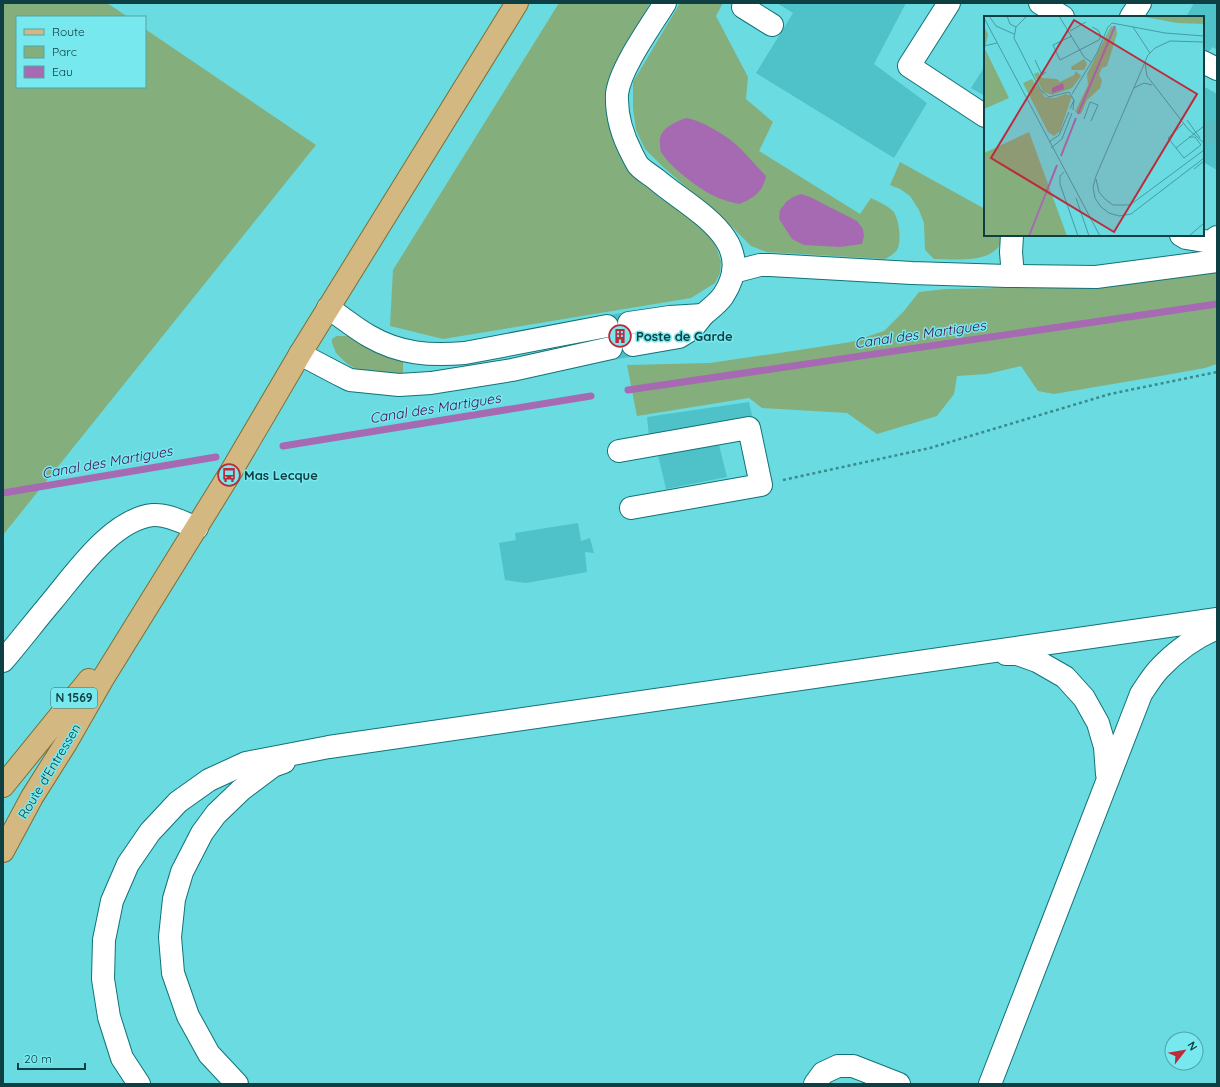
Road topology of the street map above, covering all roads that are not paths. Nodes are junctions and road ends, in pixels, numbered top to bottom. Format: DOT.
graph roads {
  1 [pos="517,3"];
  2 [pos="665,3"];
  3 [pos="745,3"];
  4 [pos="949,3"];
  5 [pos="1040,3"];
  6 [pos="1140,3"];
  7 [pos="1061,16"];
  8 [pos="1132,16"];
  9 [pos="772,25"];
  10 [pos="1204,62"];
  11 [pos="1217,69"];
  12 [pos="984,115"];
  13 [pos="1012,236"];
  14 [pos="1183,236"];
  15 [pos="1217,237"];
  16 [pos="1217,261"];
  17 [pos="733,272"];
  18 [pos="1013,276"];
  19 [pos="328,308"];
  20 [pos="704,315"];
  21 [pos="629,323"];
  22 [pos="607,326"];
  23 [pos="633,345"];
  24 [pos="611,348"];
  25 [pos="300,354"];
  26 [pos="619,450"];
  27 [pos="631,508"];
  28 [pos="197,528"];
  29 [pos="146,611"];
  30 [pos="1217,619"];
  31 [pos="1217,628"];
  32 [pos="983,652"];
  33 [pos="3,661"];
  34 [pos="329,747"];
  35 [pos="1107,780"];
  36 [pos="3,786"];
  37 [pos="3,851"];
  38 [pos="139,1084"];
  39 [pos="236,1084"];
  40 [pos="815,1084"];
  41 [pos="899,1084"];
  42 [pos="990,1084"];
  1 -- 19 [label="main road, Route d'Entressen"];
  2 -- 17 [label="street"];
  3 -- 9 [label="street"];
  4 -- 12 [label="street"];
  5 -- 7 [label="street"];
  6 -- 8 [label="street"];
  10 -- 11 [label="street"];
  13 -- 18 [label="street"];
  14 -- 15 [label="street"];
  16 -- 18 [label="street"];
  17 -- 18 [label="street"];
  17 -- 20 [label="street"];
  19 -- 22 [label="street"];
  19 -- 25 [label="main road, Route d'Entressen"];
  20 -- 21 [label="street"];
  20 -- 23 [label="street"];
  24 -- 25 [label="street"];
  25 -- 28 [label="main road, Route d'Entressen"];
  26 -- 27 [label="street"];
  28 -- 29 [label="main road, Route d'Entressen"];
  28 -- 33 [label="street"];
  29 -- 36 [label="main road, N 1569"];
  29 -- 37 [label="main road, Route d'Entressen"];
  30 -- 32 [label="street"];
  31 -- 35 [label="street"];
  32 -- 34 [label="street"];
  32 -- 35 [label="street"];
  34 -- 38 [label="street"];
  34 -- 39 [label="street"];
  35 -- 42 [label="street"];
  40 -- 41 [label="street"];
}
